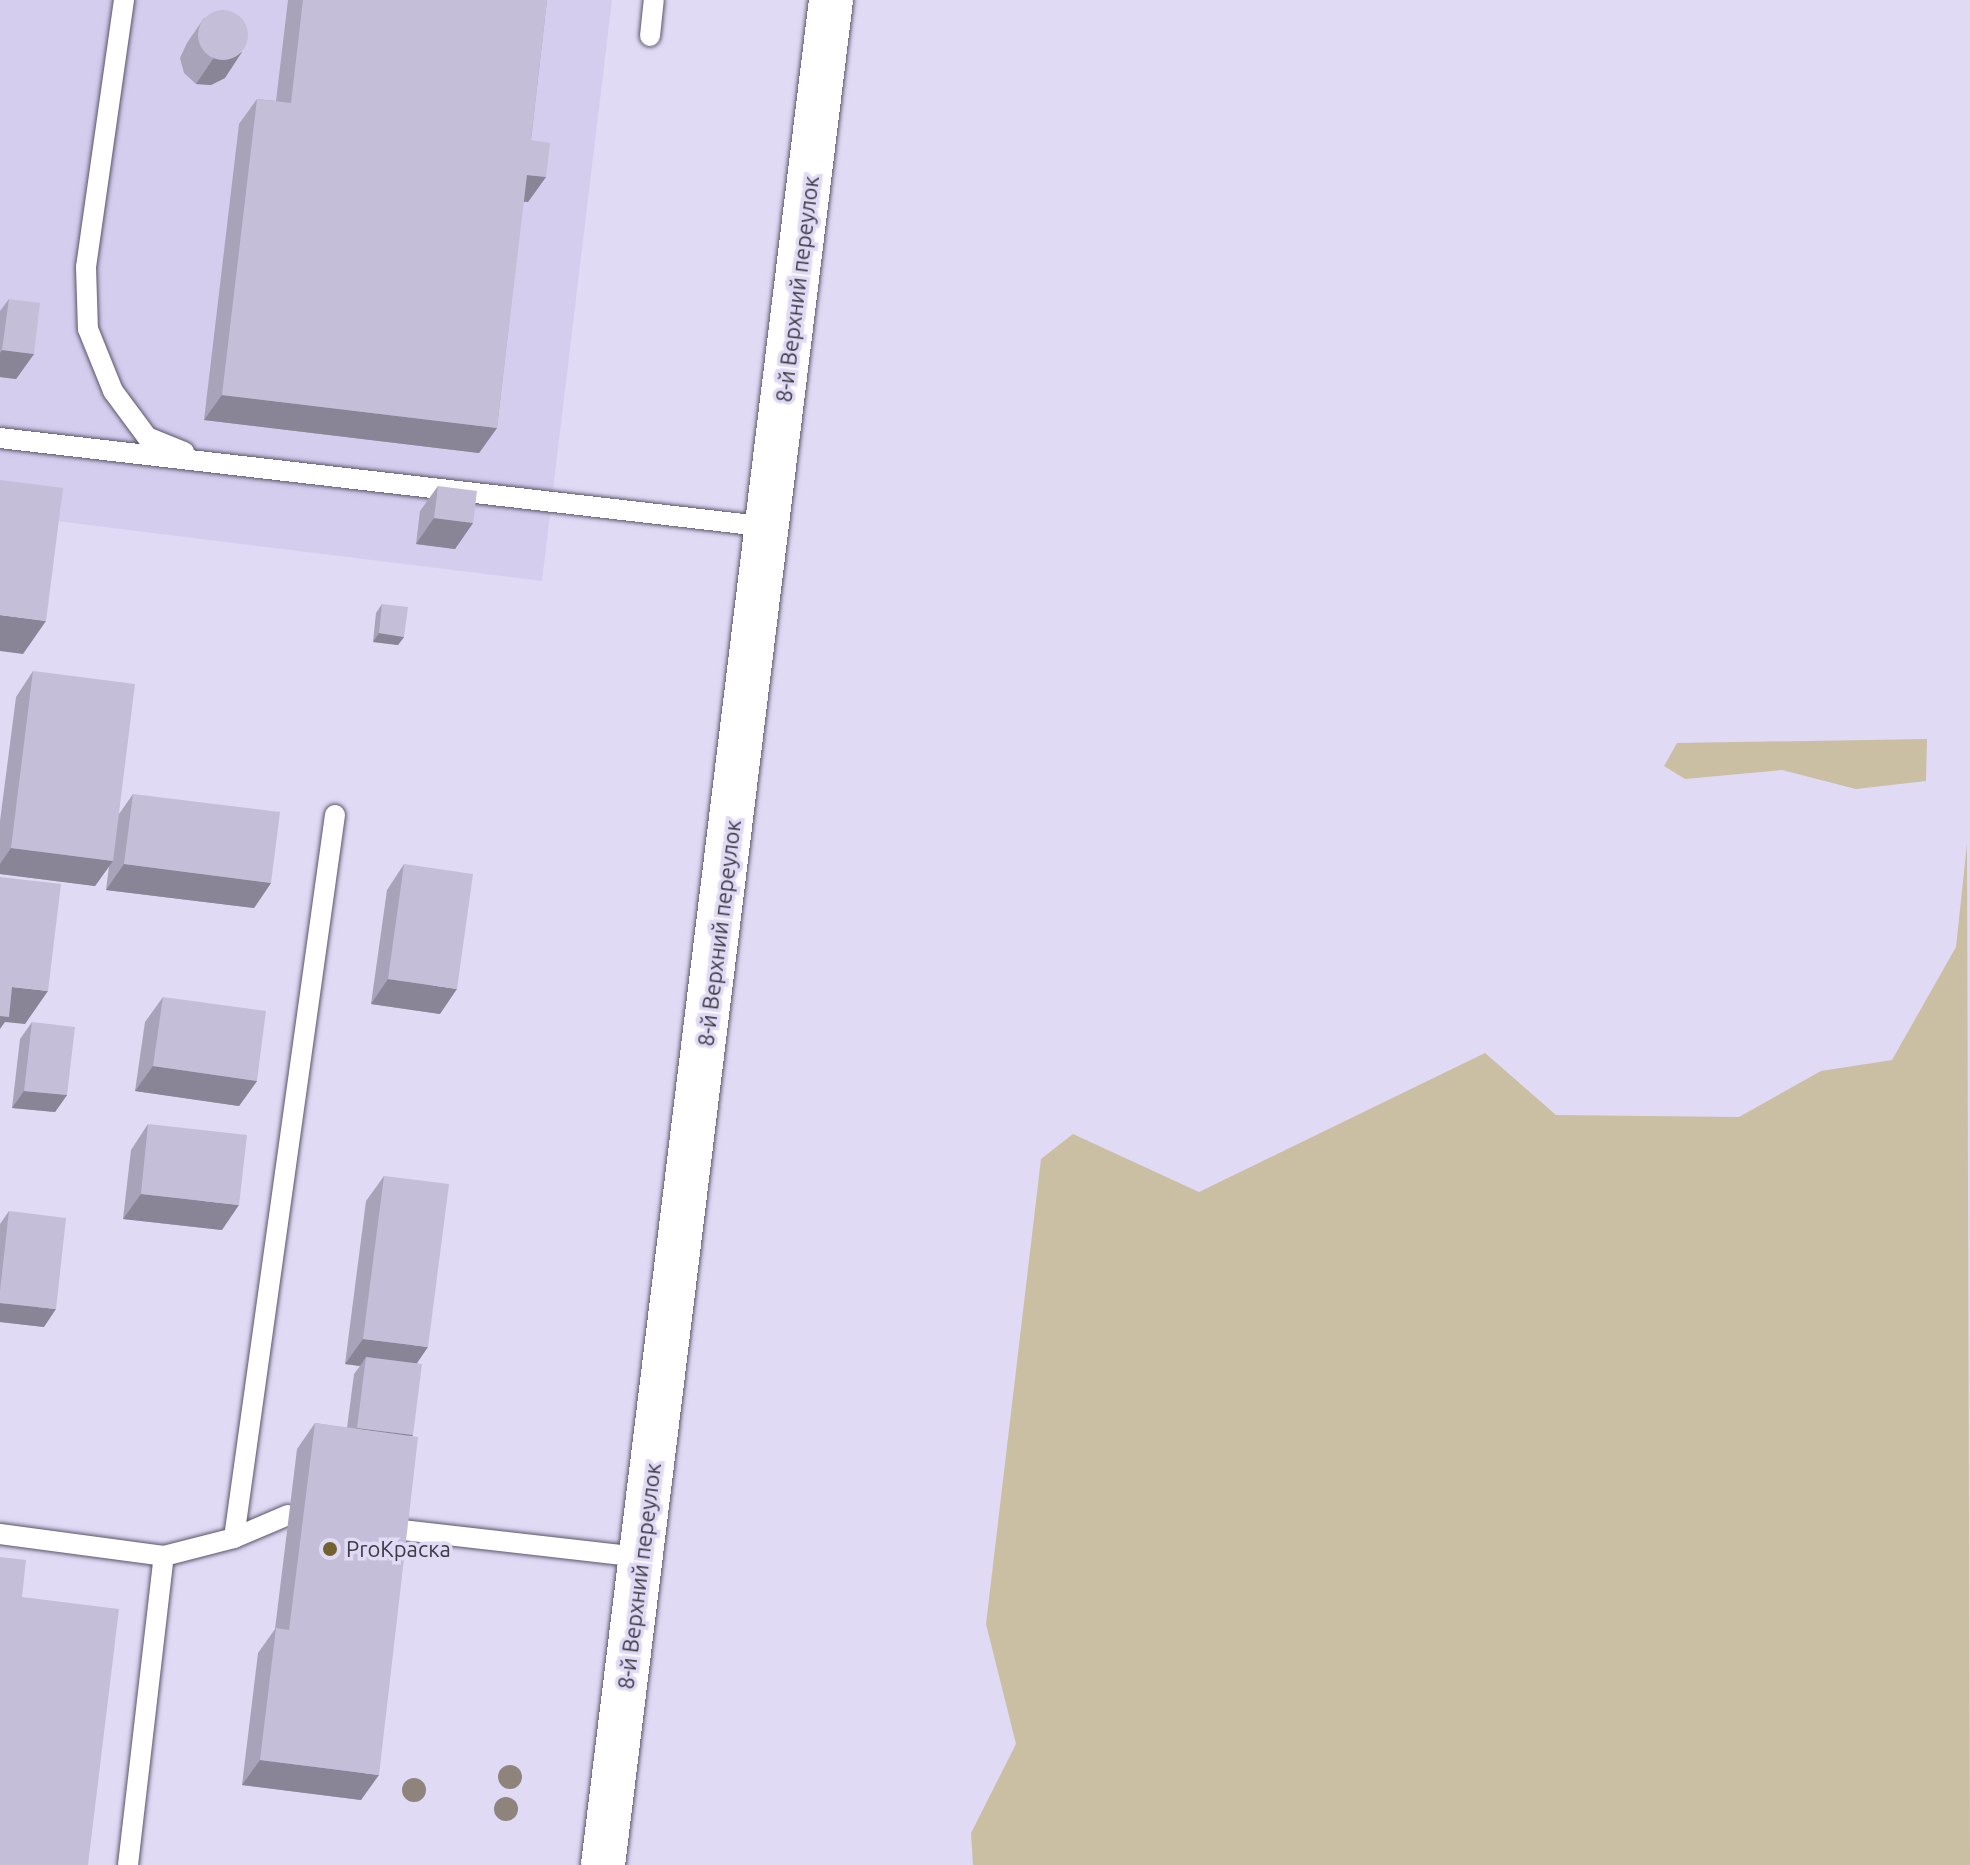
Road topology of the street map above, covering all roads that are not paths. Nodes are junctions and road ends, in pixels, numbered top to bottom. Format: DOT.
graph roads {
  1 [pos="124,0"];
  2 [pos="654,0"];
  3 [pos="831,0"];
  4 [pos="650,36"];
  5 [pos="0,438"];
  6 [pos="210,463"];
  7 [pos="769,527"];
  8 [pos="335,815"];
  9 [pos="288,1515"];
  10 [pos="394,1529"];
  11 [pos="0,1534"];
  12 [pos="234,1538"];
  13 [pos="164,1556"];
  14 [pos="641,1557"];
  15 [pos="128,1865"];
  16 [pos="603,1865"];
  1 -- 6 [label="lane"];
  2 -- 4 [label="lane"];
  3 -- 7 [label="street, 8-й Верхний переулок"];
  5 -- 6 [label="lane"];
  6 -- 7 [label="lane"];
  7 -- 14 [label="street, 8-й Верхний переулок"];
  8 -- 12 [label="lane"];
  9 -- 12 [label="lane"];
  10 -- 14 [label="lane"];
  11 -- 13 [label="lane"];
  12 -- 13 [label="lane"];
  13 -- 15 [label="lane"];
  14 -- 16 [label="street, 8-й Верхний переулок"];
}
